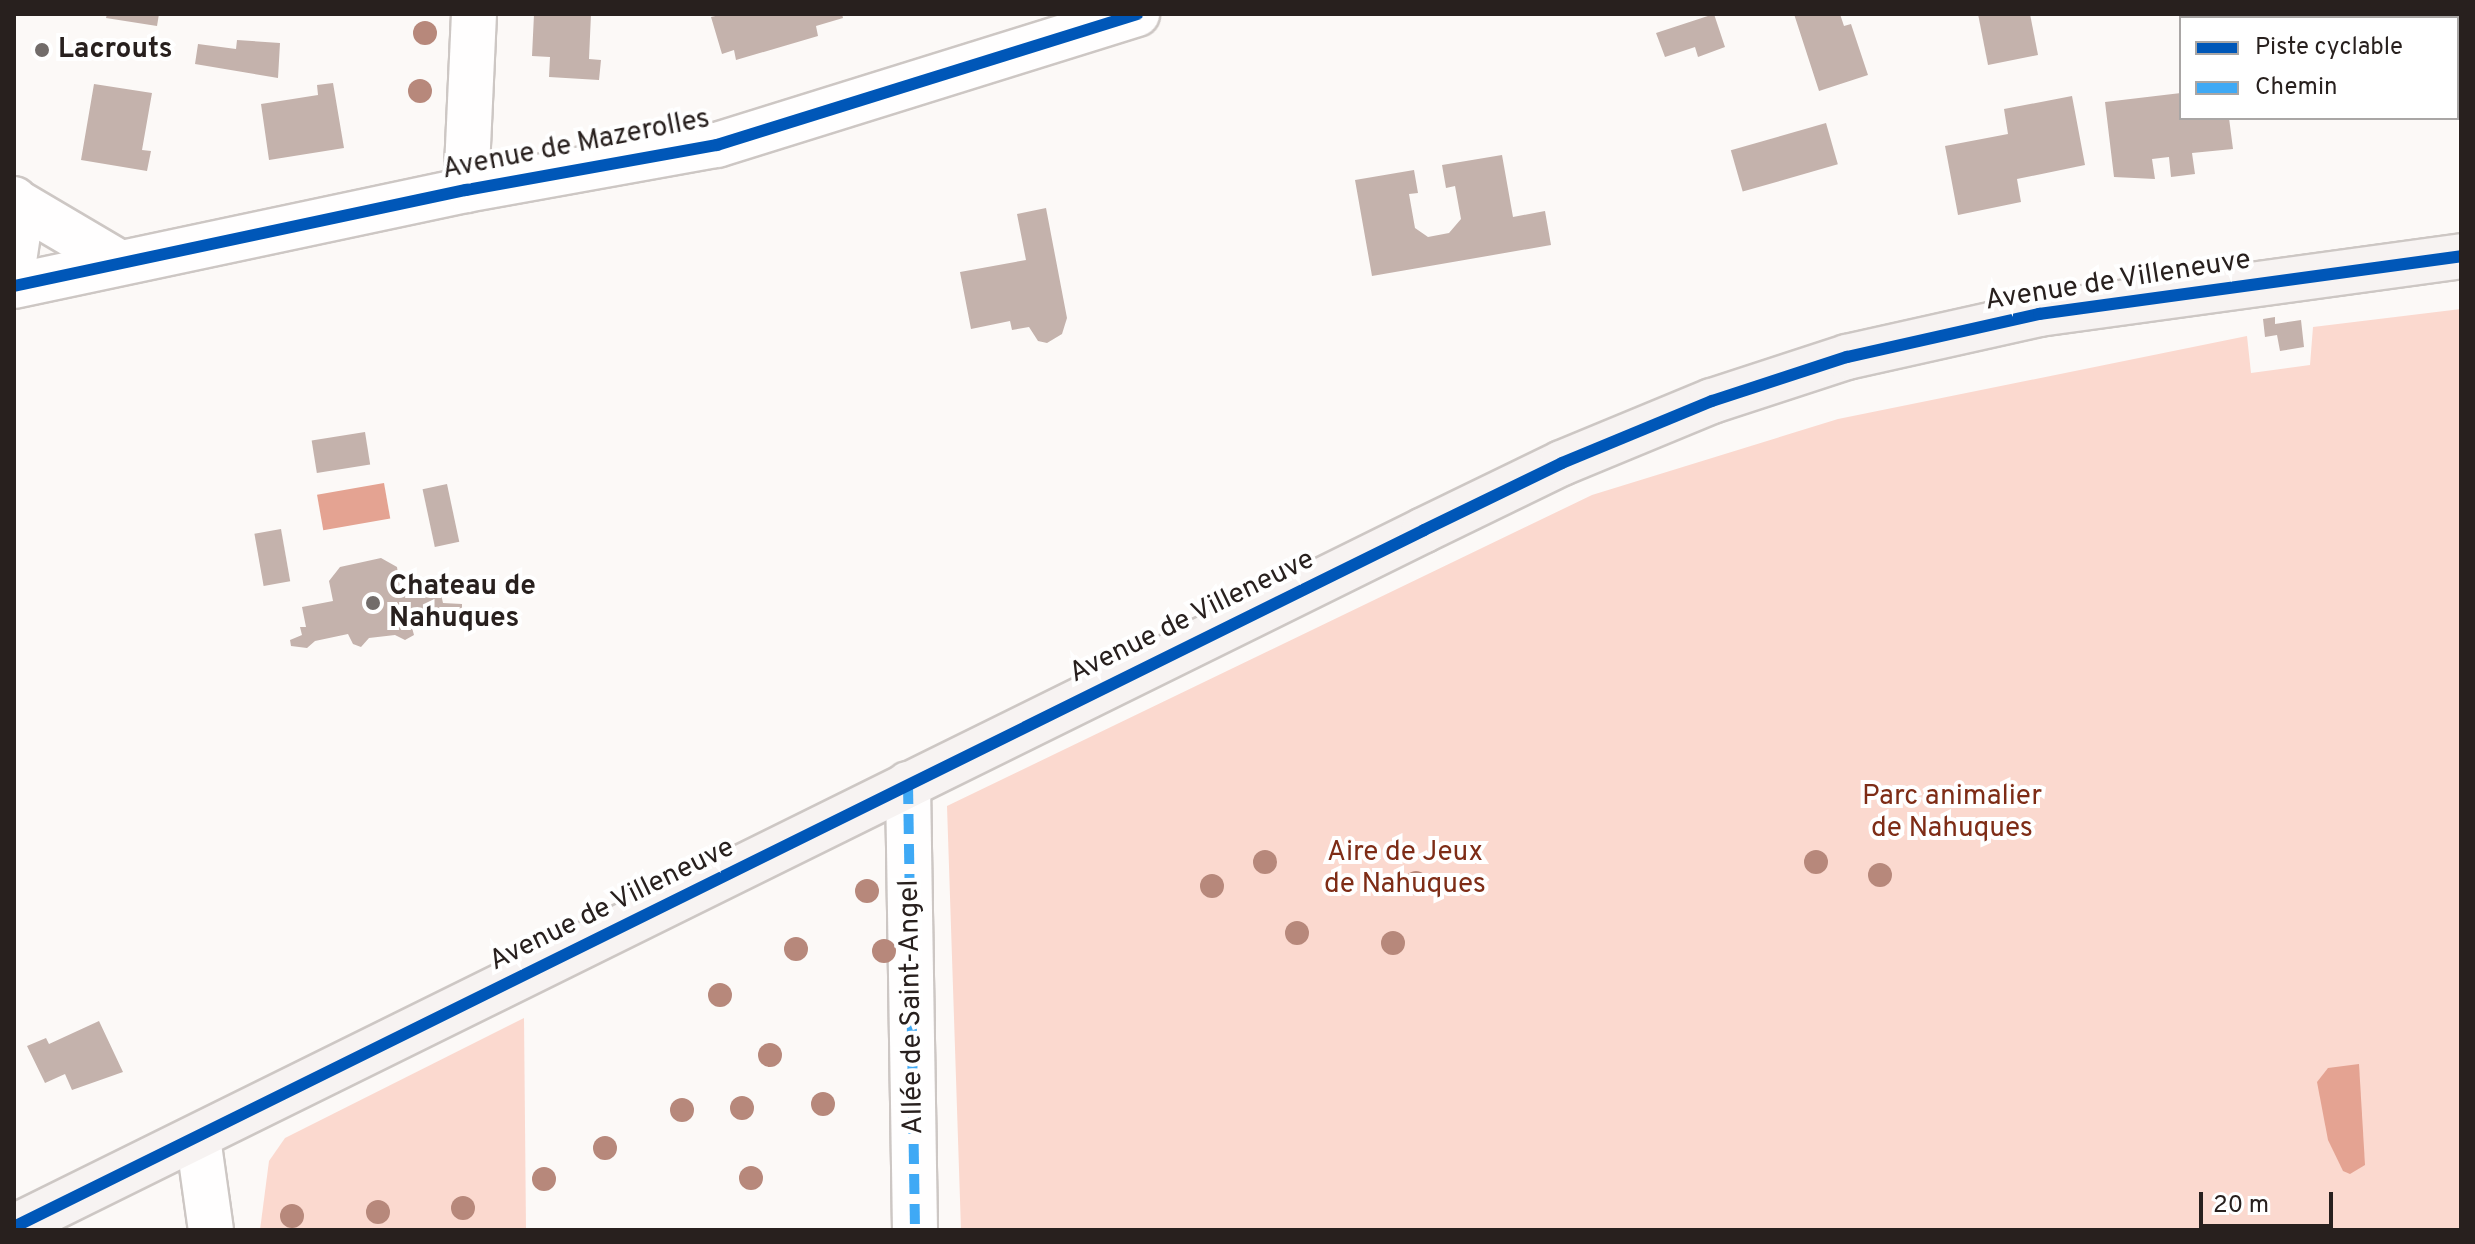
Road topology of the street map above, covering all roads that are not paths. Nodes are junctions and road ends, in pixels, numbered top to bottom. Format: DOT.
graph roads {
  1 [pos="474,14"];
  2 [pos="1137,14"];
  3 [pos="466,190"];
  4 [pos="15,200"];
  5 [pos="2461,256"];
  6 [pos="115,260"];
  7 [pos="14,261"];
  8 [pos="14,286"];
  9 [pos="908,784"];
  10 [pos="198,1138"];
  11 [pos="14,1227"];
  12 [pos="211,1230"];
  13 [pos="915,1230"];
  1 -- 3 [label="street"];
  2 -- 3 [label="street, Avenue de Mazerolles"];
  3 -- 6 [label="street, Avenue de Mazerolles"];
  4 -- 6 [label="street"];
  4 -- 7 [label="street"];
  5 -- 9 [label="main road, Avenue de Villeneuve"];
  6 -- 8 [label="street, Avenue de Mazerolles"];
  9 -- 10 [label="main road, Avenue de Villeneuve"];
  9 -- 13 [label="street, Allée de Saint-Angel"];
  10 -- 11 [label="main road, Avenue de Villeneuve"];
  10 -- 12 [label="street"];
}
